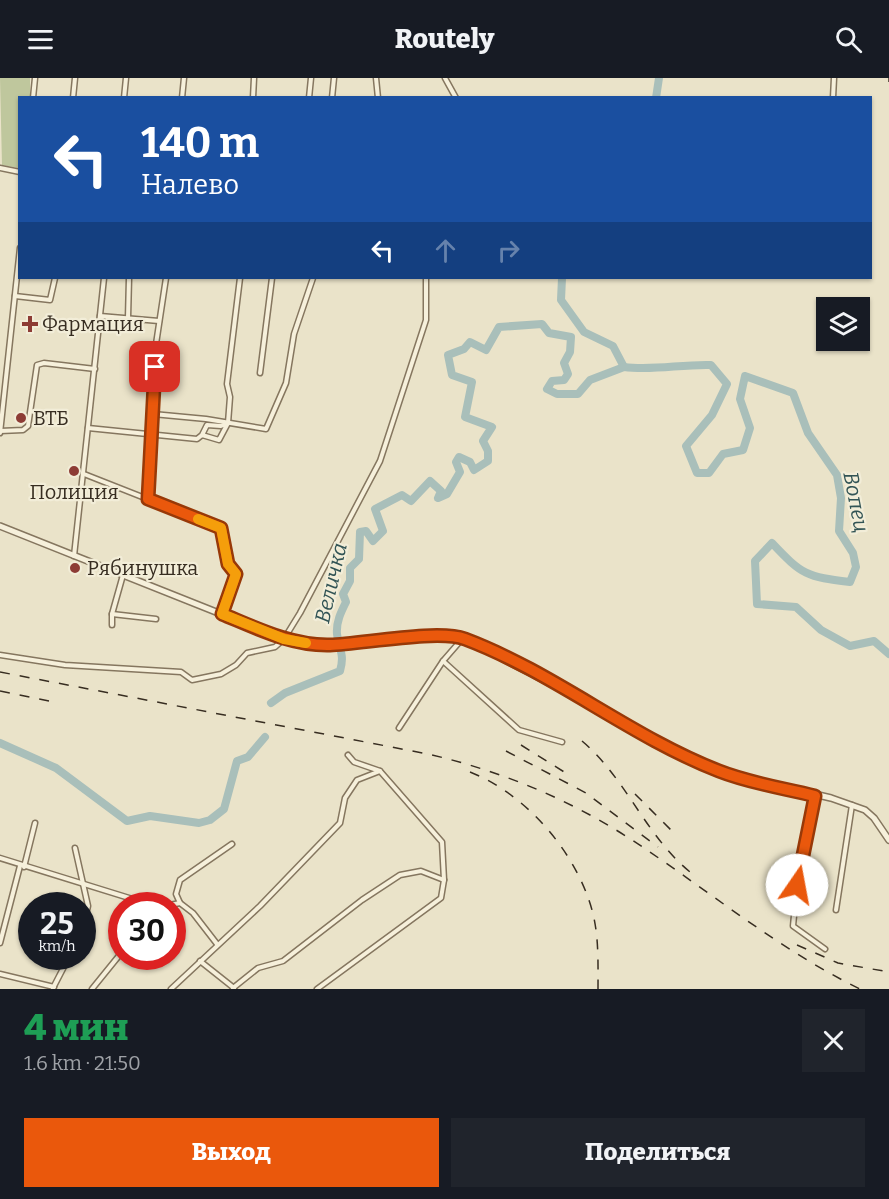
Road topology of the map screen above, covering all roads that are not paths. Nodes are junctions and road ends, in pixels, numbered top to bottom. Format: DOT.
graph roads {
  1 [pos="34,78"];
  2 [pos="75,78"];
  3 [pos="126,78"];
  4 [pos="184,78"];
  5 [pos="254,78"];
  6 [pos="311,78"];
  7 [pos="334,78"];
  8 [pos="376,78"];
  9 [pos="445,78"];
  10 [pos="834,78"];
  11 [pos="33,96"];
  12 [pos="73,96"];
  13 [pos="124,96"];
  14 [pos="182,96"];
  15 [pos="253,96"];
  16 [pos="309,96"];
  17 [pos="332,96"];
  18 [pos="378,96"];
  19 [pos="455,96"];
  20 [pos="833,96"];
  21 [pos="0,168"];
  22 [pos="18,172"];
  23 [pos="18,267"];
  24 [pos="55,279"];
  25 [pos="104,279"];
  26 [pos="129,279"];
  27 [pos="166,279"];
  28 [pos="240,279"];
  29 [pos="272,279"];
  30 [pos="313,279"];
  31 [pos="426,279"];
  32 [pos="15,296"];
  33 [pos="100,316"];
  34 [pos="128,318"];
  35 [pos="159,321"];
  36 [pos="95,369"];
  37 [pos="260,373"];
  38 [pos="153,414"];
  39 [pos="228,423"];
  40 [pos="88,429"];
  41 [pos="0,432"];
  42 [pos="202,435"];
  43 [pos="151,436"];
  44 [pos="84,474"];
  45 [pos="148,499"];
  46 [pos="0,526"];
  47 [pos="74,556"];
  48 [pos="123,575"];
  49 [pos="112,614"];
  50 [pos="222,614"];
  51 [pos="156,619"];
  52 [pos="112,625"];
  53 [pos="463,638"];
  54 [pos="284,639"];
  55 [pos="0,656"];
  56 [pos="443,662"];
  57 [pos="399,728"];
  58 [pos="562,742"];
  59 [pos="348,755"];
  60 [pos="380,771"];
  61 [pos="815,796"];
  62 [pos="852,805"];
  63 [pos="35,823"];
  64 [pos="889,840"];
  65 [pos="232,844"];
  66 [pos="75,848"];
  67 [pos="0,858"];
  68 [pos="22,866"];
  69 [pos="444,880"];
  70 [pos="84,883"];
  71 [pos="86,892"];
  72 [pos="112,892"];
  73 [pos="177,892"];
  74 [pos="186,907"];
  75 [pos="836,910"];
  76 [pos="0,943"];
  77 [pos="217,944"];
  78 [pos="825,949"];
  79 [pos="200,961"];
  80 [pos="108,969"];
  81 [pos="63,970"];
  82 [pos="0,974"];
  83 [pos="54,988"];
  84 [pos="234,988"];
  85 [pos="92,989"];
  86 [pos="171,989"];
  87 [pos="317,989"];
  1 -- 11 [label="street"];
  2 -- 12 [label="street"];
  3 -- 13 [label="street"];
  4 -- 14 [label="street"];
  5 -- 15 [label="street"];
  6 -- 16 [label="street"];
  7 -- 17 [label="street"];
  8 -- 18 [label="street"];
  9 -- 19 [label="street"];
  10 -- 20 [label="street"];
  21 -- 22 [label="street"];
  23 -- 32 [label="street"];
  24 -- 32 [label="street"];
  25 -- 33 [label="street"];
  26 -- 34 [label="street"];
  27 -- 35 [label="street"];
  28 -- 39 [label="street"];
  29 -- 37 [label="street"];
  30 -- 39 [label="street"];
  31 -- 54 [label="street"];
  32 -- 41 [label="street"];
  33 -- 34 [label="street"];
  33 -- 36 [label="street"];
  34 -- 35 [label="street"];
  35 -- 38 [label="street"];
  36 -- 40 [label="street"];
  36 -- 41 [label="street"];
  38 -- 39 [label="street"];
  38 -- 43 [label="street"];
  39 -- 42 [label="street"];
  39 -- 42 [label="street"];
  40 -- 43 [label="street"];
  40 -- 44 [label="street"];
  42 -- 43 [label="street"];
  43 -- 45 [label="street"];
  44 -- 45 [label="street"];
  44 -- 47 [label="street"];
  45 -- 50 [label="street"];
  46 -- 47 [label="street"];
  47 -- 48 [label="street"];
  48 -- 49 [label="street"];
  48 -- 50 [label="street"];
  49 -- 51 [label="street"];
  49 -- 52 [label="street"];
  50 -- 54 [label="street"];
  53 -- 54 [label="street"];
  53 -- 56 [label="street"];
  53 -- 61 [label="street"];
  54 -- 55 [label="street"];
  56 -- 57 [label="street"];
  56 -- 58 [label="street"];
  59 -- 60 [label="street"];
  60 -- 69 [label="street"];
  60 -- 77 [label="street"];
  61 -- 62 [label="street"];
  61 -- 78 [label="street"];
  62 -- 64 [label="street"];
  62 -- 75 [label="street"];
  63 -- 68 [label="street"];
  65 -- 73 [label="street"];
  66 -- 70 [label="street"];
  67 -- 68 [label="street"];
  68 -- 70 [label="street"];
  68 -- 76 [label="street"];
  69 -- 84 [label="street"];
  69 -- 87 [label="street"];
  70 -- 71 [label="street"];
  70 -- 72 [label="street"];
  74 -- 77 [label="street"];
  77 -- 79 [label="street"];
  79 -- 84 [label="street"];
  79 -- 86 [label="street"];
  80 -- 85 [label="street"];
  81 -- 83 [label="street"];
  82 -- 83 [label="street"];
}
